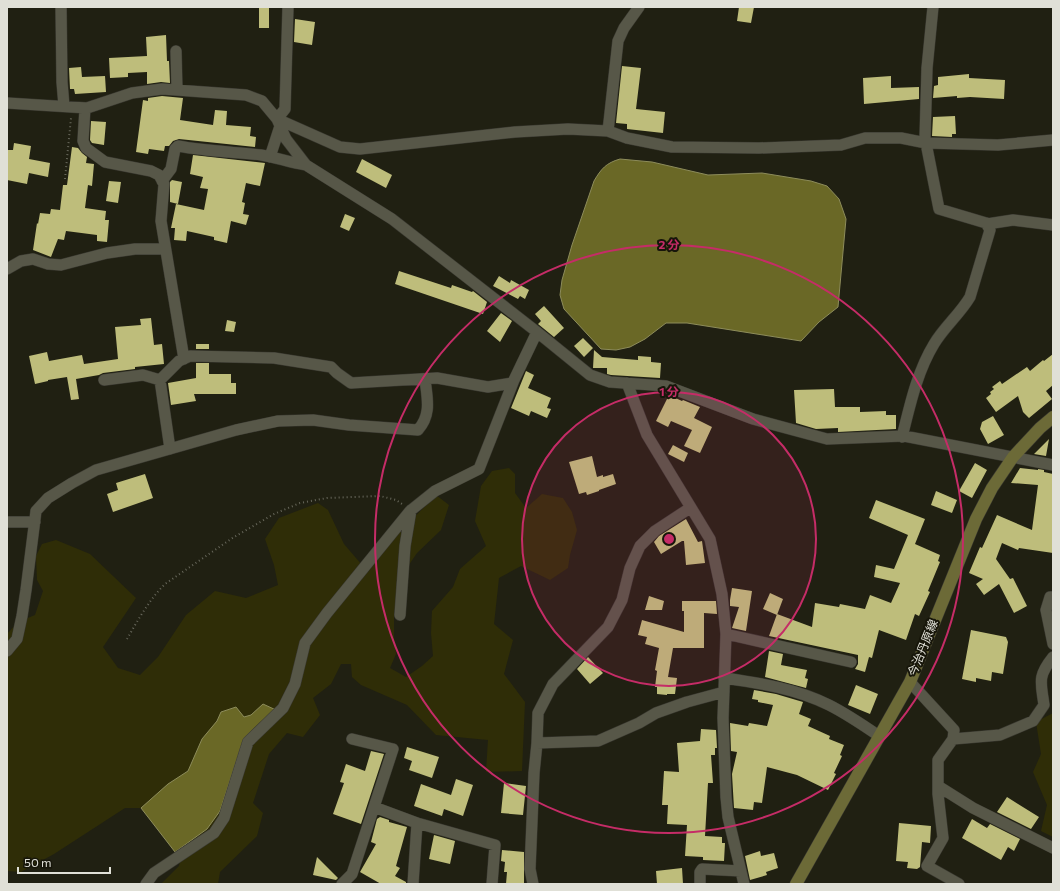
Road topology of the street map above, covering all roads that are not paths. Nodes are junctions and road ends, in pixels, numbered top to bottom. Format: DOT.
graph roads {
  1 [pos="61,7"];
  2 [pos="288,7"];
  3 [pos="639,7"];
  4 [pos="933,7"];
  5 [pos="176,51"];
  6 [pos="177,90"];
  7 [pos="7,103"];
  8 [pos="68,106"];
  9 [pos="85,108"];
  10 [pos="278,123"];
  11 [pos="608,131"];
  12 [pos="1053,140"];
  13 [pos="926,143"];
  14 [pos="270,158"];
  15 [pos="306,165"];
  16 [pos="162,181"];
  17 [pos="987,224"];
  18 [pos="1053,225"];
  19 [pos="165,249"];
  20 [pos="7,270"];
  21 [pos="537,332"];
  22 [pos="184,359"];
  23 [pos="425,379"];
  24 [pos="104,380"];
  25 [pos="160,380"];
  26 [pos="512,383"];
  27 [pos="627,383"];
  28 [pos="1053,417"];
  29 [pos="902,437"];
  30 [pos="170,449"];
  31 [pos="1013,457"];
  32 [pos="1053,465"];
  33 [pos="690,508"];
  34 [pos="411,510"];
  35 [pos="7,522"];
  36 [pos="35,522"];
  37 [pos="1053,597"];
  38 [pos="400,615"];
  39 [pos="726,634"];
  40 [pos="1053,644"];
  41 [pos="7,651"];
  42 [pos="1053,657"];
  43 [pos="851,662"];
  44 [pos="724,678"];
  45 [pos="910,682"];
  46 [pos="724,692"];
  47 [pos="879,736"];
  48 [pos="352,739"];
  49 [pos="954,739"];
  50 [pos="537,743"];
  51 [pos="938,786"];
  52 [pos="374,807"];
  53 [pos="417,823"];
  54 [pos="1053,848"];
  55 [pos="741,871"];
  56 [pos="146,884"];
  57 [pos="342,884"];
  58 [pos="412,884"];
  59 [pos="492,884"];
  60 [pos="533,884"];
  61 [pos="700,884"];
  62 [pos="744,884"];
  63 [pos="796,884"];
  64 [pos="959,884"];
  1 -- 8 [label="street"];
  2 -- 10 [label="street"];
  3 -- 11 [label="street"];
  4 -- 13 [label="street"];
  5 -- 6 [label="street"];
  6 -- 9 [label="street"];
  6 -- 10 [label="street"];
  7 -- 8 [label="street"];
  8 -- 9 [label="street"];
  9 -- 16 [label="street"];
  10 -- 11 [label="street"];
  10 -- 14 [label="street"];
  10 -- 15 [label="street"];
  11 -- 13 [label="street"];
  12 -- 13 [label="street"];
  13 -- 17 [label="street"];
  14 -- 15 [label="street"];
  14 -- 16 [label="street"];
  15 -- 21 [label="street"];
  16 -- 19 [label="street"];
  17 -- 18 [label="street"];
  17 -- 29 [label="street"];
  19 -- 20 [label="street"];
  19 -- 22 [label="street"];
  21 -- 26 [label="street"];
  21 -- 27 [label="street"];
  22 -- 23 [label="street"];
  22 -- 25 [label="street"];
  23 -- 26 [label="street"];
  23 -- 30 [label="street"];
  24 -- 25 [label="street"];
  25 -- 30 [label="street"];
  26 -- 34 [label="street"];
  27 -- 29 [label="street"];
  27 -- 33 [label="street"];
  28 -- 31 [label="main road, 今治丹原線"];
  29 -- 31 [label="street"];
  30 -- 36 [label="street"];
  31 -- 32 [label="street"];
  31 -- 45 [label="main road, 今治丹原線"];
  33 -- 39 [label="street"];
  33 -- 50 [label="street"];
  34 -- 38 [label="street"];
  34 -- 56 [label="street"];
  35 -- 36 [label="street"];
  36 -- 41 [label="street"];
  37 -- 40 [label="street"];
  39 -- 43 [label="street"];
  39 -- 44 [label="street"];
  42 -- 49 [label="street"];
  44 -- 46 [label="street"];
  44 -- 47 [label="street"];
  45 -- 47 [label="main road, 今治丹原線"];
  45 -- 49 [label="street"];
  46 -- 50 [label="street"];
  46 -- 55 [label="street"];
  47 -- 63 [label="main road, 今治丹原線"];
  48 -- 52 [label="street"];
  49 -- 51 [label="street"];
  50 -- 60 [label="street"];
  51 -- 54 [label="street"];
  51 -- 64 [label="street"];
  52 -- 53 [label="street"];
  52 -- 57 [label="street"];
  53 -- 58 [label="street"];
  53 -- 59 [label="street"];
  55 -- 61 [label="street"];
  55 -- 62 [label="street"];
}
